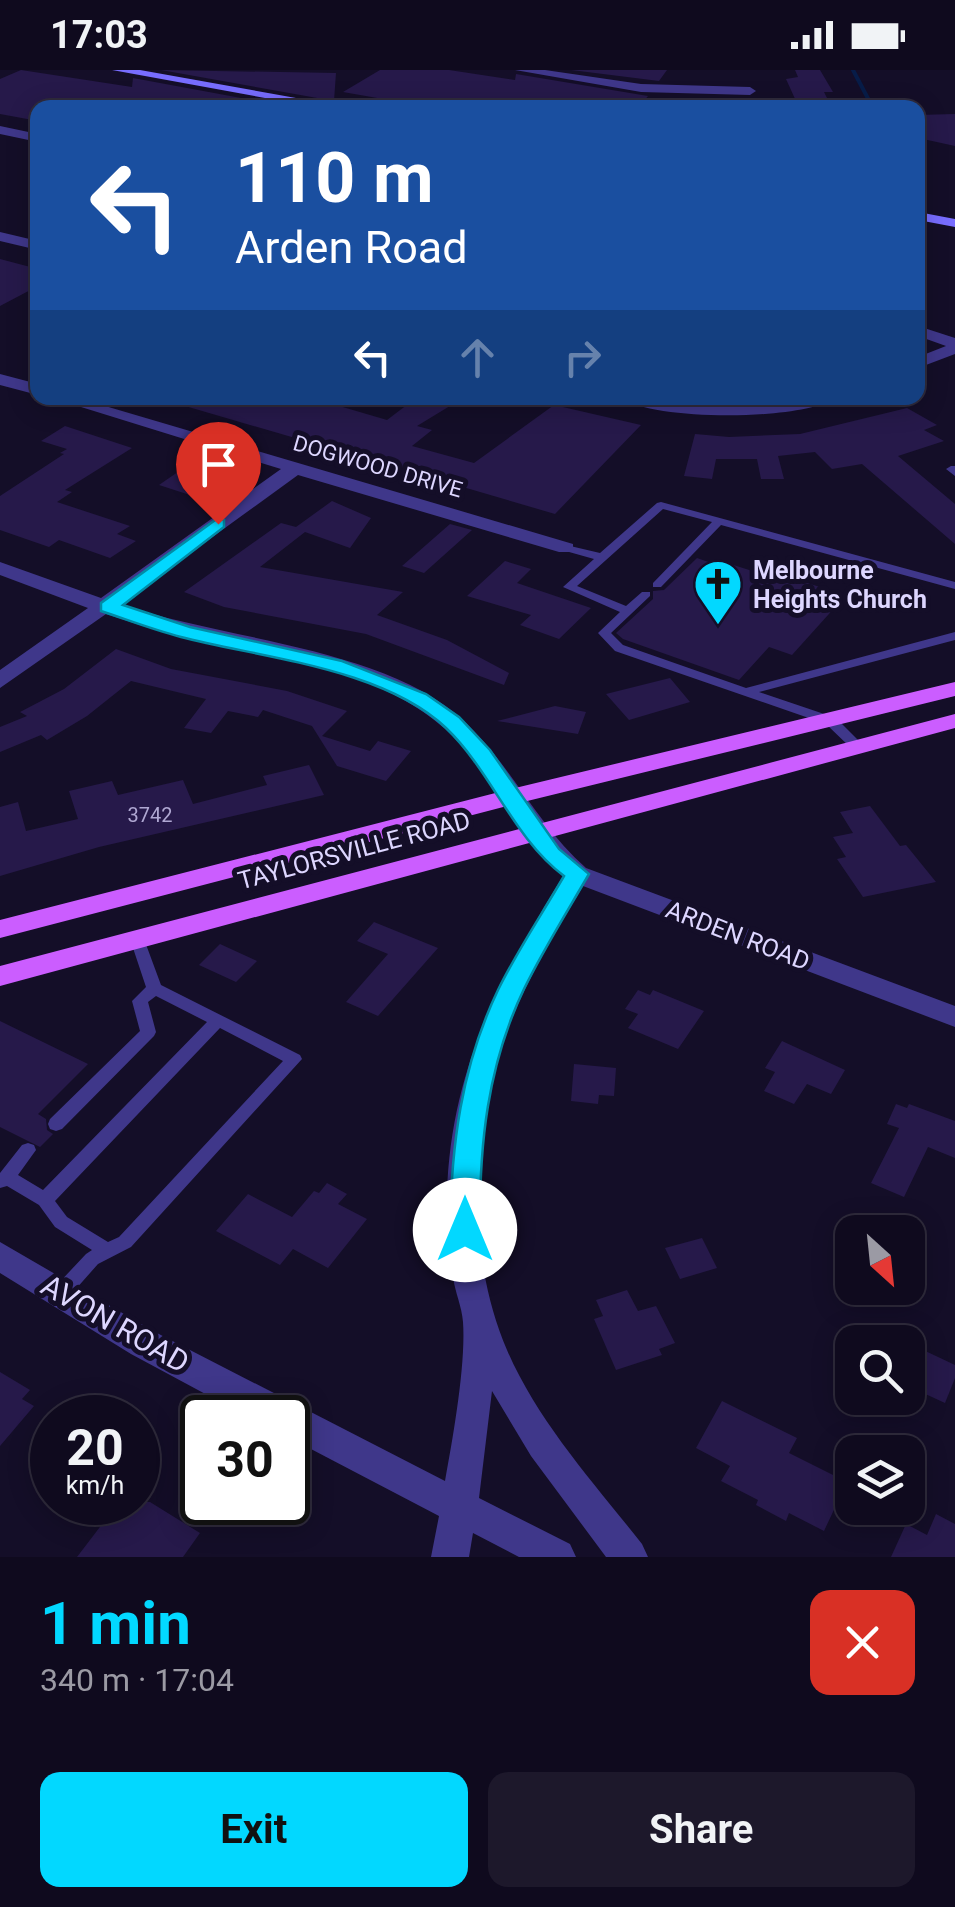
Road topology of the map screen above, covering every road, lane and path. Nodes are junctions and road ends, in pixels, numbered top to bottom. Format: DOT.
graph roads {
  1 [pos="118,70"];
  2 [pos="521,70"];
  3 [pos="742,70"];
  4 [pos="750,91"];
  5 [pos="298,100"];
  6 [pos="754,100"];
  7 [pos="0,130"];
  8 [pos="30,136"];
  9 [pos="925,217"];
  10 [pos="955,223"];
  11 [pos="0,236"];
  12 [pos="30,244"];
  13 [pos="925,334"];
  14 [pos="955,345"];
  15 [pos="925,360"];
  16 [pos="0,379"];
  17 [pos="30,388"];
  18 [pos="84,405"];
  19 [pos="670,405"];
  20 [pos="790,405"];
  21 [pos="295,468"];
  22 [pos="720,520"];
  23 [pos="566,548"];
  24 [pos="601,558"];
  25 [pos="0,568"];
  26 [pos="955,586"];
  27 [pos="108,607"];
  28 [pos="627,610"];
  29 [pos="955,636"];
  30 [pos="0,681"];
  31 [pos="955,689"];
  32 [pos="746,692"];
  33 [pos="831,720"];
  34 [pos="955,721"];
  35 [pos="858,746"];
  36 [pos="511,797"];
  37 [pos="534,833"];
  38 [pos="577,874"];
  39 [pos="0,929"];
  40 [pos="137,939"];
  41 [pos="0,976"];
  42 [pos="154,988"];
  43 [pos="955,1016"];
  44 [pos="218,1020"];
  45 [pos="56,1124"];
  46 [pos="28,1150"];
  47 [pos="3,1179"];
  48 [pos="45,1200"];
  49 [pos="108,1251"];
  50 [pos="0,1256"];
  51 [pos="61,1293"];
  52 [pos="479,1321"];
  53 [pos="242,1395"];
  54 [pos="310,1431"];
  55 [pos="458,1508"];
  56 [pos="450,1557"];
  57 [pos="557,1557"];
  58 [pos="629,1557"];
  1 -- 5 [label="street"];
  2 -- 4 [label="street"];
  3 -- 4 [label="street"];
  4 -- 6 [label="street"];
  7 -- 8 [label="street"];
  9 -- 10 [label="street"];
  11 -- 12 [label="street"];
  13 -- 14 [label="street"];
  14 -- 15 [label="street"];
  16 -- 17 [label="street"];
  18 -- 21 [label="street, DOGWOOD DRIVE"];
  19 -- 20 [label="street"];
  21 -- 23 [label="street, DOGWOOD DRIVE"];
  21 -- 27 [label="street"];
  22 -- 24 [label="lane"];
  22 -- 26 [label="lane"];
  22 -- 28 [label="lane"];
  23 -- 24 [label="lane"];
  24 -- 28 [label="lane"];
  25 -- 27 [label="street, ARDEN ROAD"];
  27 -- 30 [label="street"];
  27 -- 36 [label="street, ARDEN ROAD"];
  28 -- 32 [label="lane"];
  29 -- 32 [label="lane"];
  31 -- 33 [label="main road, TAYLORSVILLE ROAD"];
  32 -- 33 [label="lane"];
  33 -- 35 [label="lane"];
  33 -- 36 [label="main road, TAYLORSVILLE ROAD"];
  34 -- 35 [label="main road, TAYLORSVILLE ROAD"];
  35 -- 37 [label="main road, TAYLORSVILLE ROAD"];
  36 -- 37 [label="street, ARDEN ROAD"];
  36 -- 39 [label="main road, TAYLORSVILLE ROAD"];
  37 -- 38 [label="street, ARDEN ROAD"];
  37 -- 40 [label="main road, TAYLORSVILLE ROAD"];
  38 -- 43 [label="street, ARDEN ROAD"];
  38 -- 52 [label="street"];
  40 -- 41 [label="main road, TAYLORSVILLE ROAD"];
  40 -- 42 [label="lane"];
  42 -- 44 [label="lane"];
  42 -- 45 [label="lane"];
  44 -- 48 [label="lane"];
  44 -- 49 [label="lane"];
  46 -- 47 [label="lane"];
  47 -- 48 [label="lane"];
  48 -- 49 [label="lane"];
  49 -- 51 [label="lane"];
  50 -- 51 [label="street, AVON ROAD"];
  51 -- 53 [label="street, AVON ROAD"];
  52 -- 55 [label="street"];
  52 -- 58 [label="street"];
  54 -- 55 [label="street, AVON ROAD"];
  55 -- 56 [label="street"];
  55 -- 57 [label="street, AVON ROAD"];
}
